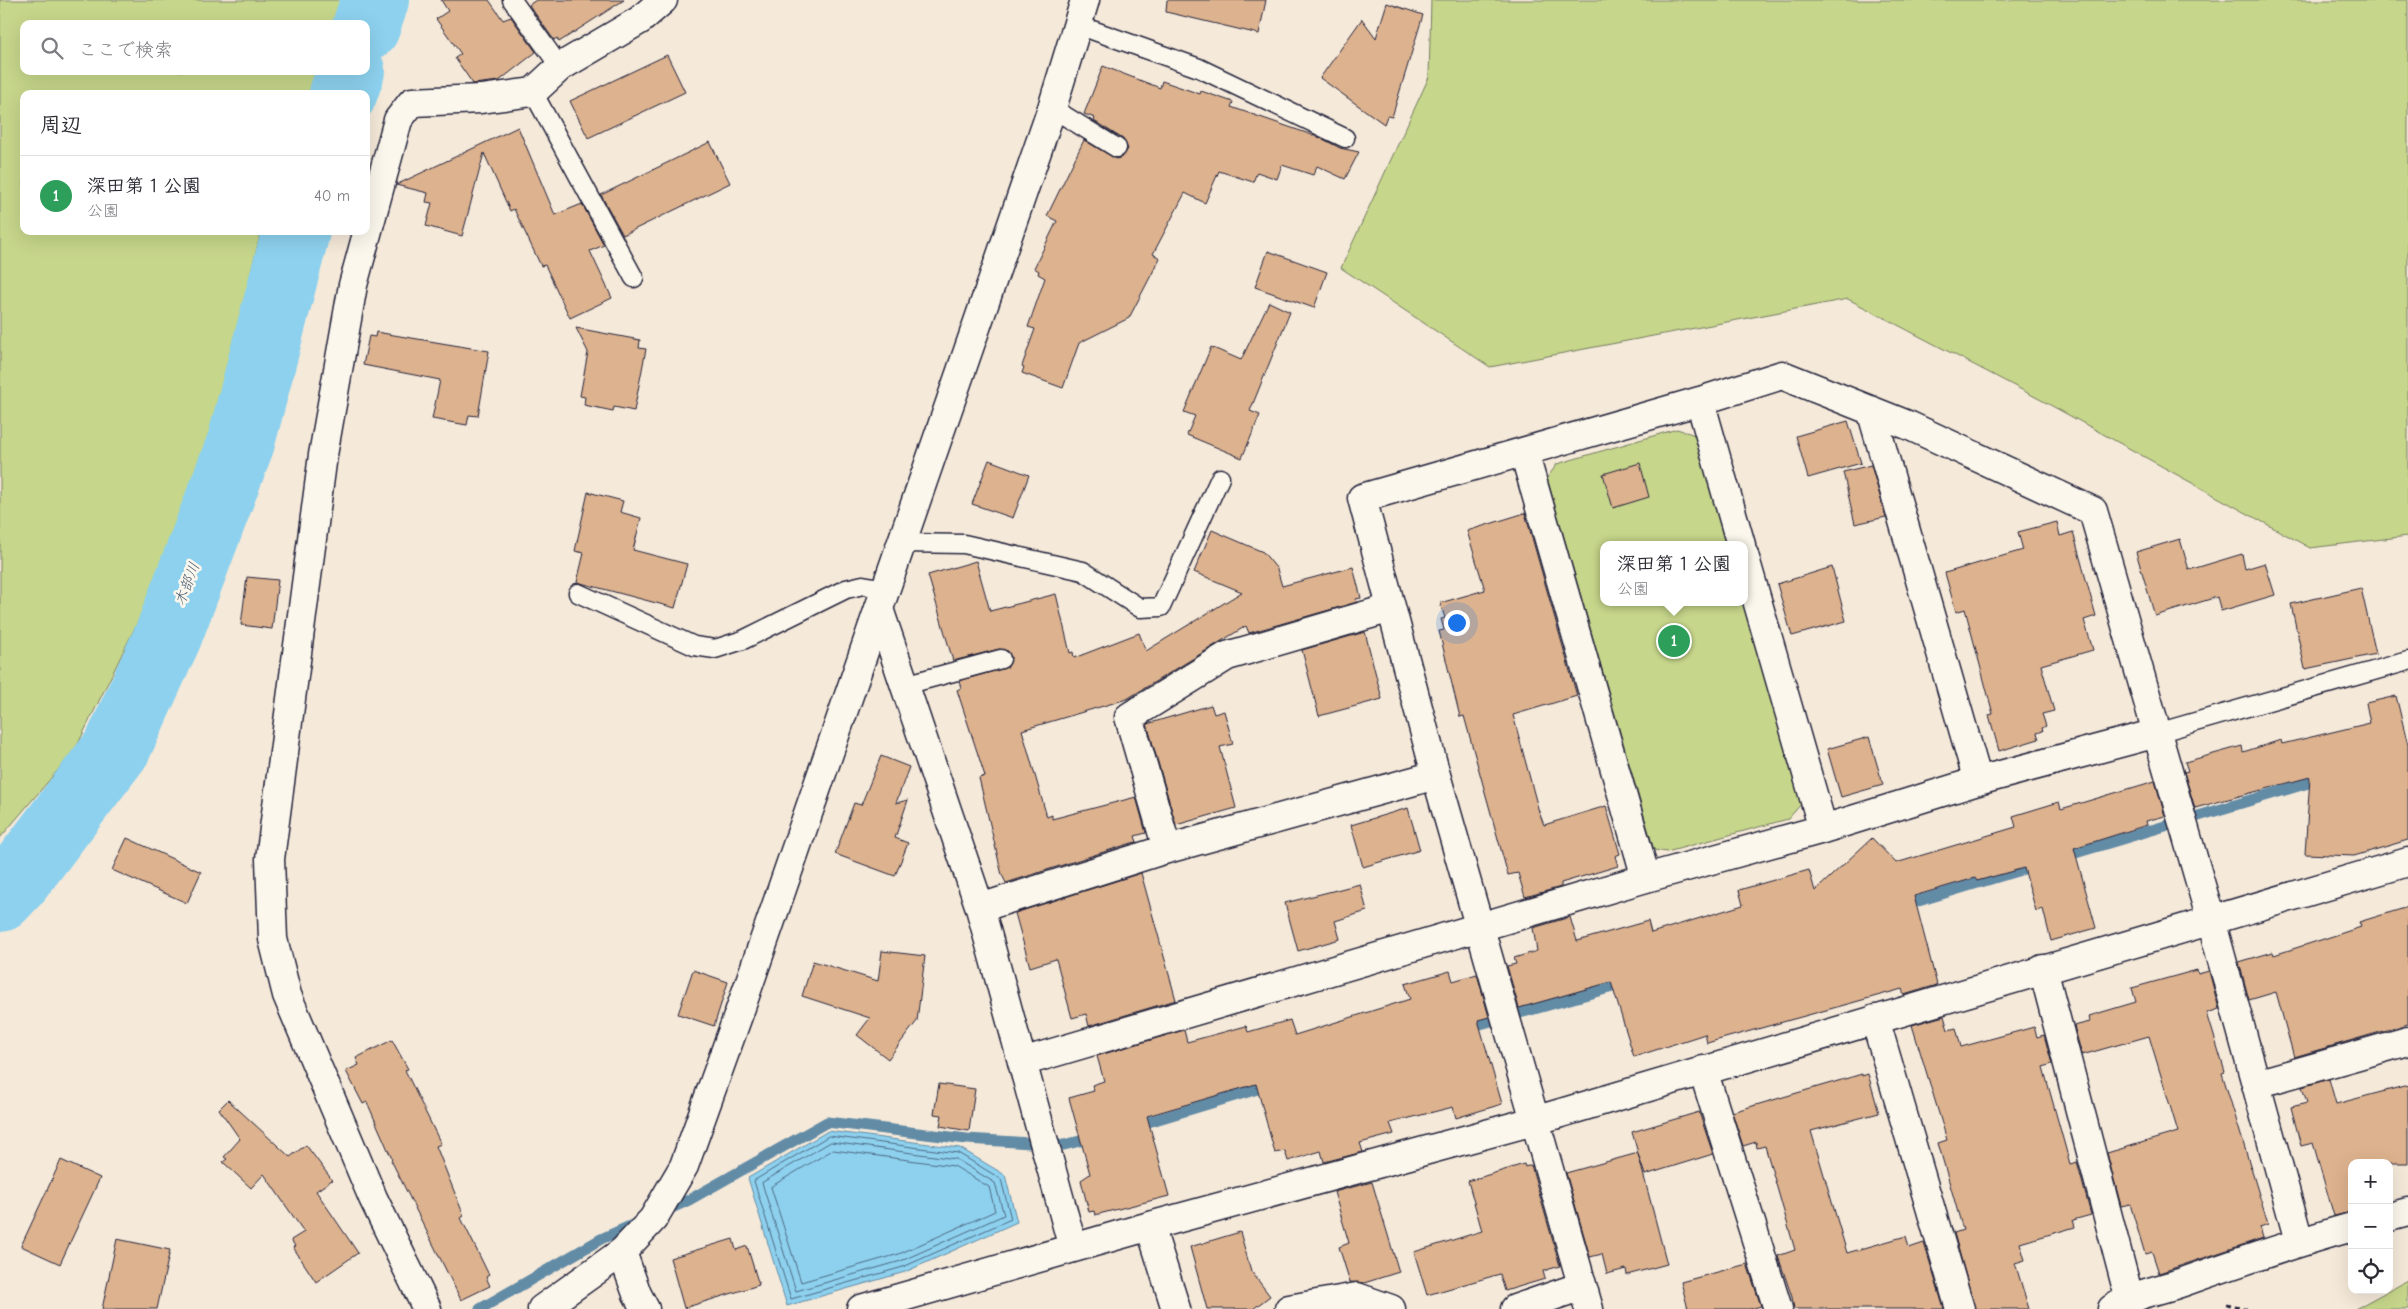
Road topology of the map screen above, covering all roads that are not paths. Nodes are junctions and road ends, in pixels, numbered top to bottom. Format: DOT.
graph roads {
  1 [pos="512,0"];
  2 [pos="663,0"];
  3 [pos="1081,12"];
  4 [pos="560,67"];
  5 [pos="533,92"];
  6 [pos="1052,108"];
  7 [pos="1345,138"];
  8 [pos="1117,148"];
  9 [pos="370,223"];
  10 [pos="367,235"];
  11 [pos="634,278"];
  12 [pos="1700,401"];
  13 [pos="1871,410"];
  14 [pos="1524,452"];
  15 [pos="1220,478"];
  16 [pos="1740,541"];
  17 [pos="902,543"];
  18 [pos="1748,569"];
  19 [pos="578,593"];
  20 [pos="882,599"];
  21 [pos="1391,608"];
  22 [pos="1001,659"];
  23 [pos="2408,662"];
  24 [pos="905,685"];
  25 [pos="2157,733"];
  26 [pos="1436,774"];
  27 [pos="1978,782"];
  28 [pos="1823,829"];
  29 [pos="1167,849"];
  30 [pos="2408,862"];
  31 [pos="1646,878"];
  32 [pos="980,908"];
  33 [pos="2210,920"];
  34 [pos="1479,927"];
  35 [pos="2043,969"];
  36 [pos="1875,1019"];
  37 [pos="2408,1041"];
  38 [pos="1022,1062"];
  39 [pos="1703,1070"];
  40 [pos="2256,1084"];
  41 [pos="1534,1122"];
  42 [pos="2408,1212"];
  43 [pos="2393,1216"];
  44 [pos="1150,1226"];
  45 [pos="2348,1228"];
  46 [pos="2299,1242"];
  47 [pos="1073,1248"];
  48 [pos="622,1252"];
  49 [pos="1586,1297"];
  50 [pos="2121,1303"];
  51 [pos="427,1309"];
  52 [pos="542,1309"];
  53 [pos="645,1309"];
  54 [pos="861,1309"];
  55 [pos="1176,1309"];
  56 [pos="1289,1309"];
  57 [pos="1391,1309"];
  58 [pos="1515,1309"];
  59 [pos="1778,1309"];
  60 [pos="1960,1309"];
  1 -- 4 [label="lane"];
  2 -- 4 [label="street"];
  3 -- 6 [label="street"];
  3 -- 7 [label="lane"];
  4 -- 5 [label="street"];
  5 -- 9 [label="street"];
  5 -- 11 [label="lane"];
  6 -- 8 [label="lane"];
  6 -- 17 [label="street"];
  10 -- 51 [label="street"];
  12 -- 13 [label="street"];
  12 -- 14 [label="street"];
  12 -- 16 [label="street"];
  13 -- 25 [label="street"];
  13 -- 27 [label="street"];
  14 -- 21 [label="street"];
  14 -- 31 [label="street"];
  15 -- 17 [label="lane"];
  17 -- 20 [label="street"];
  18 -- 28 [label="street"];
  19 -- 20 [label="lane"];
  20 -- 24 [label="street"];
  20 -- 48 [label="street"];
  21 -- 26 [label="street"];
  21 -- 29 [label="street"];
  22 -- 24 [label="lane"];
  23 -- 25 [label="lane"];
  24 -- 32 [label="street"];
  25 -- 27 [label="street"];
  25 -- 33 [label="street"];
  26 -- 29 [label="street"];
  26 -- 34 [label="street"];
  27 -- 28 [label="street"];
  28 -- 31 [label="street"];
  29 -- 32 [label="street"];
  30 -- 33 [label="street"];
  31 -- 34 [label="street"];
  32 -- 38 [label="street"];
  33 -- 35 [label="street"];
  33 -- 40 [label="street"];
  34 -- 38 [label="street"];
  34 -- 41 [label="street"];
  35 -- 36 [label="street"];
  35 -- 50 [label="street"];
  36 -- 39 [label="street"];
  36 -- 60 [label="street"];
  37 -- 40 [label="street"];
  38 -- 47 [label="street"];
  39 -- 41 [label="street"];
  39 -- 59 [label="street"];
  40 -- 46 [label="street"];
  41 -- 44 [label="street"];
  41 -- 49 [label="street"];
  42 -- 43 [label="street"];
  44 -- 47 [label="street"];
  44 -- 55 [label="street"];
  45 -- 46 [label="street"];
  46 -- 50 [label="street"];
  47 -- 54 [label="street"];
  48 -- 52 [label="street"];
  48 -- 53 [label="street"];
  49 -- 58 [label="street"];
  56 -- 57 [label="street"];
}
